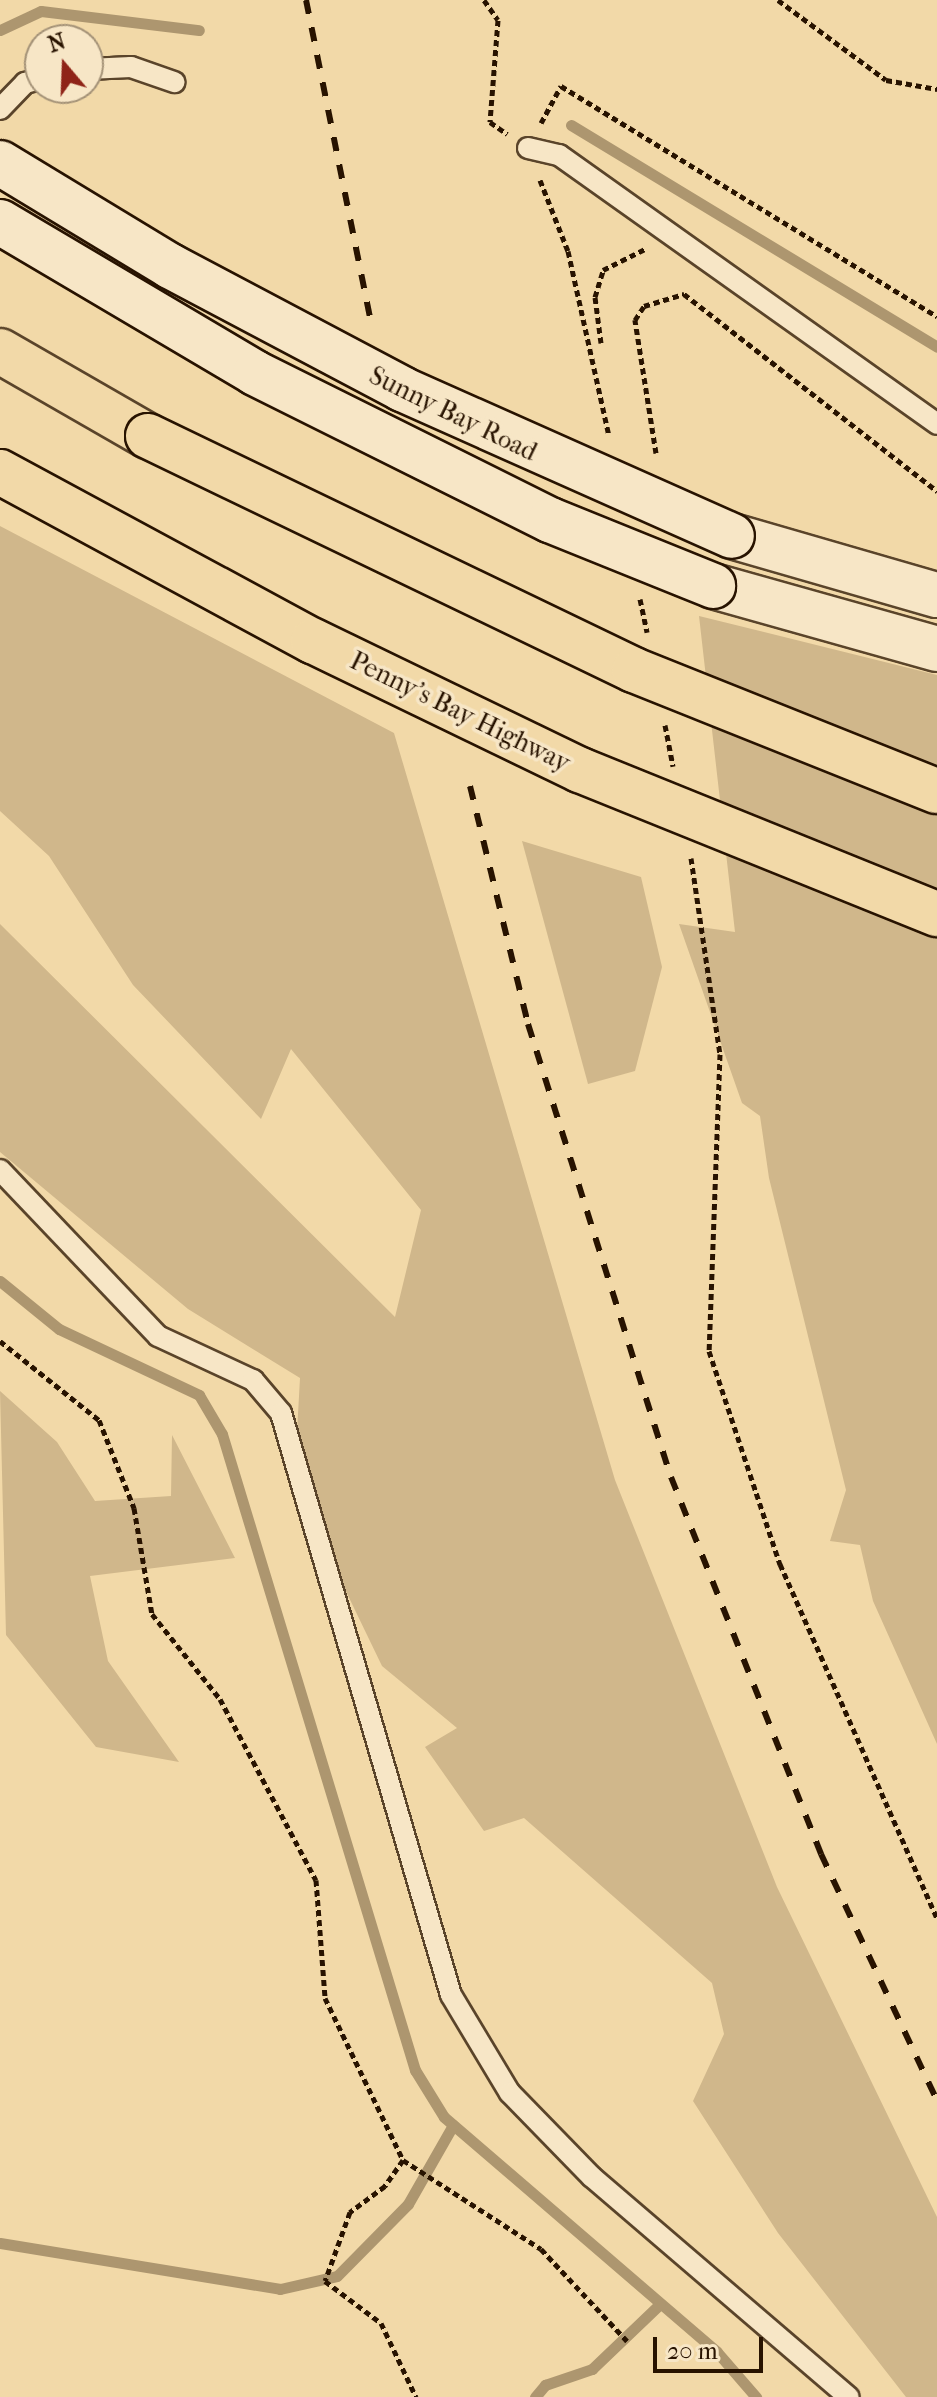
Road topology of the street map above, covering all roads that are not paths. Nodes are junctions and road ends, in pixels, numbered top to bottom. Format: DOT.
graph roads {
  1 [pos="104,68"];
  2 [pos="174,82"];
  3 [pos="24,84"];
  4 [pos="0,109"];
  5 [pos="528,148"];
  6 [pos="0,163"];
  7 [pos="0,222"];
  8 [pos="0,351"];
  9 [pos="937,424"];
  10 [pos="0,472"];
  11 [pos="937,595"];
  12 [pos="937,649"];
  13 [pos="937,791"];
  14 [pos="937,914"];
  15 [pos="0,1170"];
  16 [pos="849,2397"];
  1 -- 2 [label="lane"];
  3 -- 4 [label="lane"];
  5 -- 9 [label="lane"];
  6 -- 11 [label="main road, Sunny Bay Road, bridge"];
  7 -- 12 [label="main road, Sunny Bay Road, bridge"];
  8 -- 13 [label="highway, bridge"];
  10 -- 14 [label="highway, Penny's Bay Highway, bridge"];
  15 -- 16 [label="lane"];
}
